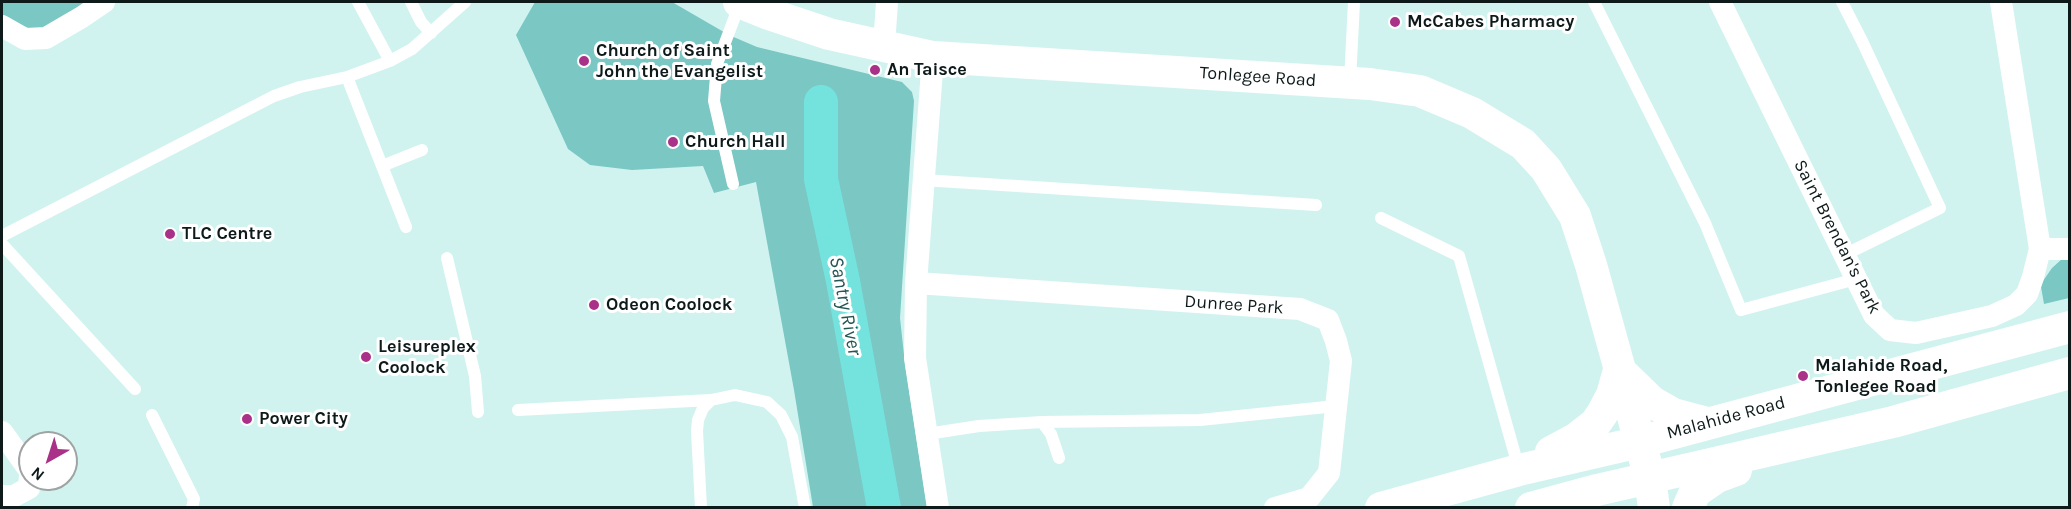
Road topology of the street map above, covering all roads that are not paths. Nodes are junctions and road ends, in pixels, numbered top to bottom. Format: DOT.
graph roads {
  1 [pos="104,2"];
  2 [pos="358,2"];
  3 [pos="411,2"];
  4 [pos="464,2"];
  5 [pos="739,2"];
  6 [pos="887,2"];
  7 [pos="1354,2"];
  8 [pos="1594,2"];
  9 [pos="1720,2"];
  10 [pos="1842,2"];
  11 [pos="2001,2"];
  12 [pos="2,26"];
  13 [pos="431,33"];
  14 [pos="884,46"];
  15 [pos="933,57"];
  16 [pos="390,61"];
  17 [pos="347,77"];
  18 [pos="1350,83"];
  19 [pos="422,150"];
  20 [pos="382,166"];
  21 [pos="923,180"];
  22 [pos="734,184"];
  23 [pos="1316,205"];
  24 [pos="1381,218"];
  25 [pos="406,228"];
  26 [pos="2,236"];
  27 [pos="2,243"];
  28 [pos="2040,249"];
  29 [pos="2070,249"];
  30 [pos="1844,255"];
  31 [pos="447,258"];
  32 [pos="1856,279"];
  33 [pos="916,283"];
  34 [pos="2070,327"];
  35 [pos="1619,370"];
  36 [pos="2070,373"];
  37 [pos="135,389"];
  38 [pos="711,400"];
  39 [pos="1336,406"];
  40 [pos="518,410"];
  41 [pos="478,412"];
  42 [pos="152,415"];
  43 [pos="1042,422"];
  44 [pos="1708,423"];
  45 [pos="2,432"];
  46 [pos="927,434"];
  47 [pos="1825,439"];
  48 [pos="1640,441"];
  49 [pos="18,454"];
  50 [pos="1059,458"];
  51 [pos="1519,470"];
  52 [pos="23,491"];
  53 [pos="1652,493"];
  54 [pos="2,496"];
  55 [pos="192,507"];
  56 [pos="701,507"];
  57 [pos="804,507"];
  58 [pos="938,507"];
  59 [pos="1275,507"];
  60 [pos="1381,507"];
  61 [pos="1531,507"];
  62 [pos="1688,507"];
  1 -- 12 [label="street"];
  2 -- 16 [label="lane"];
  3 -- 13 [label="lane"];
  4 -- 13 [label="lane"];
  5 -- 14 [label="main road, Tonlegee Road"];
  5 -- 22 [label="lane"];
  6 -- 14 [label="street"];
  7 -- 18 [label="lane"];
  8 -- 32 [label="lane"];
  9 -- 30 [label="street, Saint Brendan's Park"];
  10 -- 30 [label="lane"];
  11 -- 28 [label="street, Saint Brendan's Park"];
  13 -- 16 [label="lane"];
  14 -- 15 [label="main road, Tonlegee Road"];
  15 -- 18 [label="main road, Tonlegee Road"];
  15 -- 21 [label="street"];
  16 -- 17 [label="lane"];
  17 -- 20 [label="lane"];
  17 -- 26 [label="lane"];
  18 -- 35 [label="main road, Tonlegee Road"];
  19 -- 20 [label="lane"];
  20 -- 25 [label="lane"];
  21 -- 23 [label="lane"];
  21 -- 33 [label="street"];
  24 -- 51 [label="lane"];
  27 -- 37 [label="lane"];
  28 -- 29 [label="street"];
  28 -- 32 [label="street, Saint Brendan's Park"];
  30 -- 32 [label="street, Saint Brendan's Park"];
  31 -- 41 [label="lane"];
  33 -- 39 [label="street, Dunree Park"];
  33 -- 46 [label="street"];
  34 -- 44 [label="main road, Malahide Road"];
  35 -- 44 [label="main road"];
  35 -- 48 [label="main road, Tonlegee Road"];
  35 -- 51 [label="main road"];
  36 -- 47 [label="main road"];
  38 -- 40 [label="lane"];
  38 -- 56 [label="lane"];
  38 -- 57 [label="lane"];
  39 -- 43 [label="lane"];
  39 -- 59 [label="street, Dunree Park"];
  42 -- 55 [label="lane"];
  43 -- 46 [label="lane"];
  43 -- 50 [label="lane"];
  44 -- 48 [label="main road, Malahide Road"];
  45 -- 49 [label="street"];
  46 -- 58 [label="street"];
  47 -- 53 [label="main road"];
  47 -- 62 [label="main road"];
  48 -- 51 [label="main road, Malahide Road"];
  48 -- 53 [label="main road, Tonlegee Road"];
  51 -- 60 [label="main road, Malahide Road"];
  52 -- 54 [label="street"];
  53 -- 61 [label="main road"];
}
